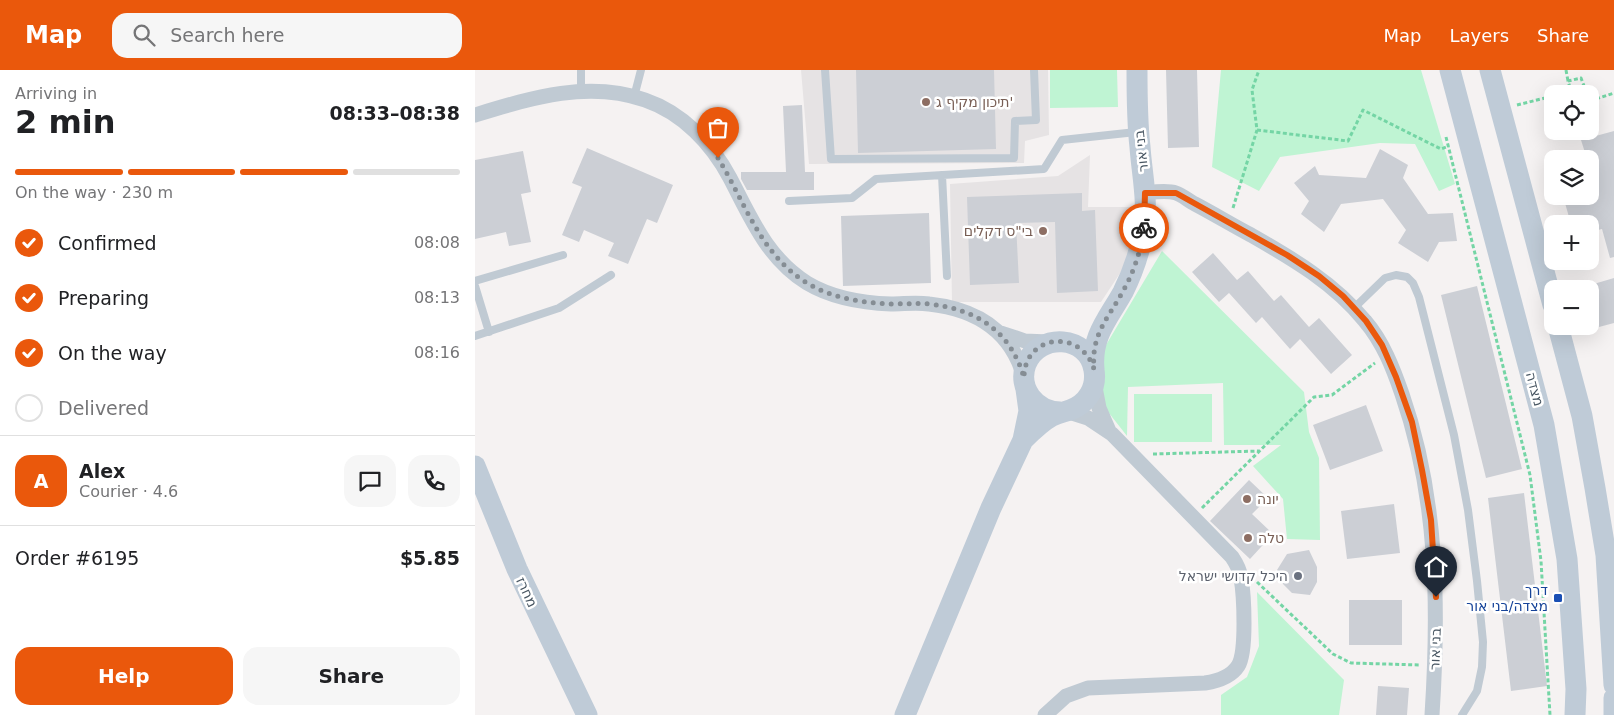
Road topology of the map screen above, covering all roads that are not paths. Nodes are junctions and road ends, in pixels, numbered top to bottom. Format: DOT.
graph roads {
  1 [pos="581,70"];
  2 [pos="641,70"];
  3 [pos="825,70"];
  4 [pos="1034,70"];
  5 [pos="1137,70"];
  6 [pos="1450,70"];
  7 [pos="1490,70"];
  8 [pos="581,92"];
  9 [pos="634,97"];
  10 [pos="475,115"];
  11 [pos="1138,132"];
  12 [pos="942,175"];
  13 [pos="1145,193"];
  14 [pos="789,200"];
  15 [pos="563,255"];
  16 [pos="611,275"];
  17 [pos="947,276"];
  18 [pos="1546,280"];
  19 [pos="475,281"];
  20 [pos="475,286"];
  21 [pos="1354,308"];
  22 [pos="1105,320"];
  23 [pos="489,332"];
  24 [pos="1000,332"];
  25 [pos="1560,335"];
  26 [pos="475,336"];
  27 [pos="1058,342"];
  28 [pos="1094,375"];
  29 [pos="1025,383"];
  30 [pos="1063,412"];
  31 [pos="1112,434"];
  32 [pos="1023,440"];
  33 [pos="475,466"];
  34 [pos="1614,685"];
  35 [pos="1614,698"];
  36 [pos="587,715"];
  37 [pos="905,715"];
  38 [pos="1045,715"];
  39 [pos="1432,715"];
  40 [pos="1462,715"];
  41 [pos="1575,715"];
  42 [pos="1614,715"];
  1 -- 8 [label="lane"];
  2 -- 9 [label="lane"];
  3 -- 4 [label="lane"];
  5 -- 11 [label="main road, בני אור"];
  6 -- 41 [label="main road, מצדה"];
  7 -- 18 [label="main road"];
  8 -- 9 [label="street"];
  8 -- 10 [label="street"];
  9 -- 24 [label="street"];
  11 -- 12 [label="lane"];
  11 -- 13 [label="main road, בני אור"];
  12 -- 14 [label="lane"];
  12 -- 17 [label="lane"];
  13 -- 21 [label="street, בני אור"];
  13 -- 22 [label="main road"];
  15 -- 19 [label="lane"];
  16 -- 23 [label="lane"];
  20 -- 23 [label="lane"];
  21 -- 39 [label="street, בני אור"];
  21 -- 40 [label="lane"];
  22 -- 27 [label="main road"];
  22 -- 28 [label="main road"];
  23 -- 26 [label="lane"];
  24 -- 27 [label="street"];
  24 -- 29 [label="street"];
  25 -- 34 [label="main road"];
  27 -- 28 [label="main road"];
  27 -- 29 [label="main road"];
  28 -- 30 [label="main road"];
  28 -- 31 [label="street"];
  29 -- 30 [label="main road"];
  29 -- 32 [label="main road"];
  30 -- 31 [label="street"];
  30 -- 32 [label="main road"];
  31 -- 38 [label="street"];
  32 -- 37 [label="main road"];
  33 -- 36 [label="main road, מחרז"];
  35 -- 42 [label="main road"];
}
